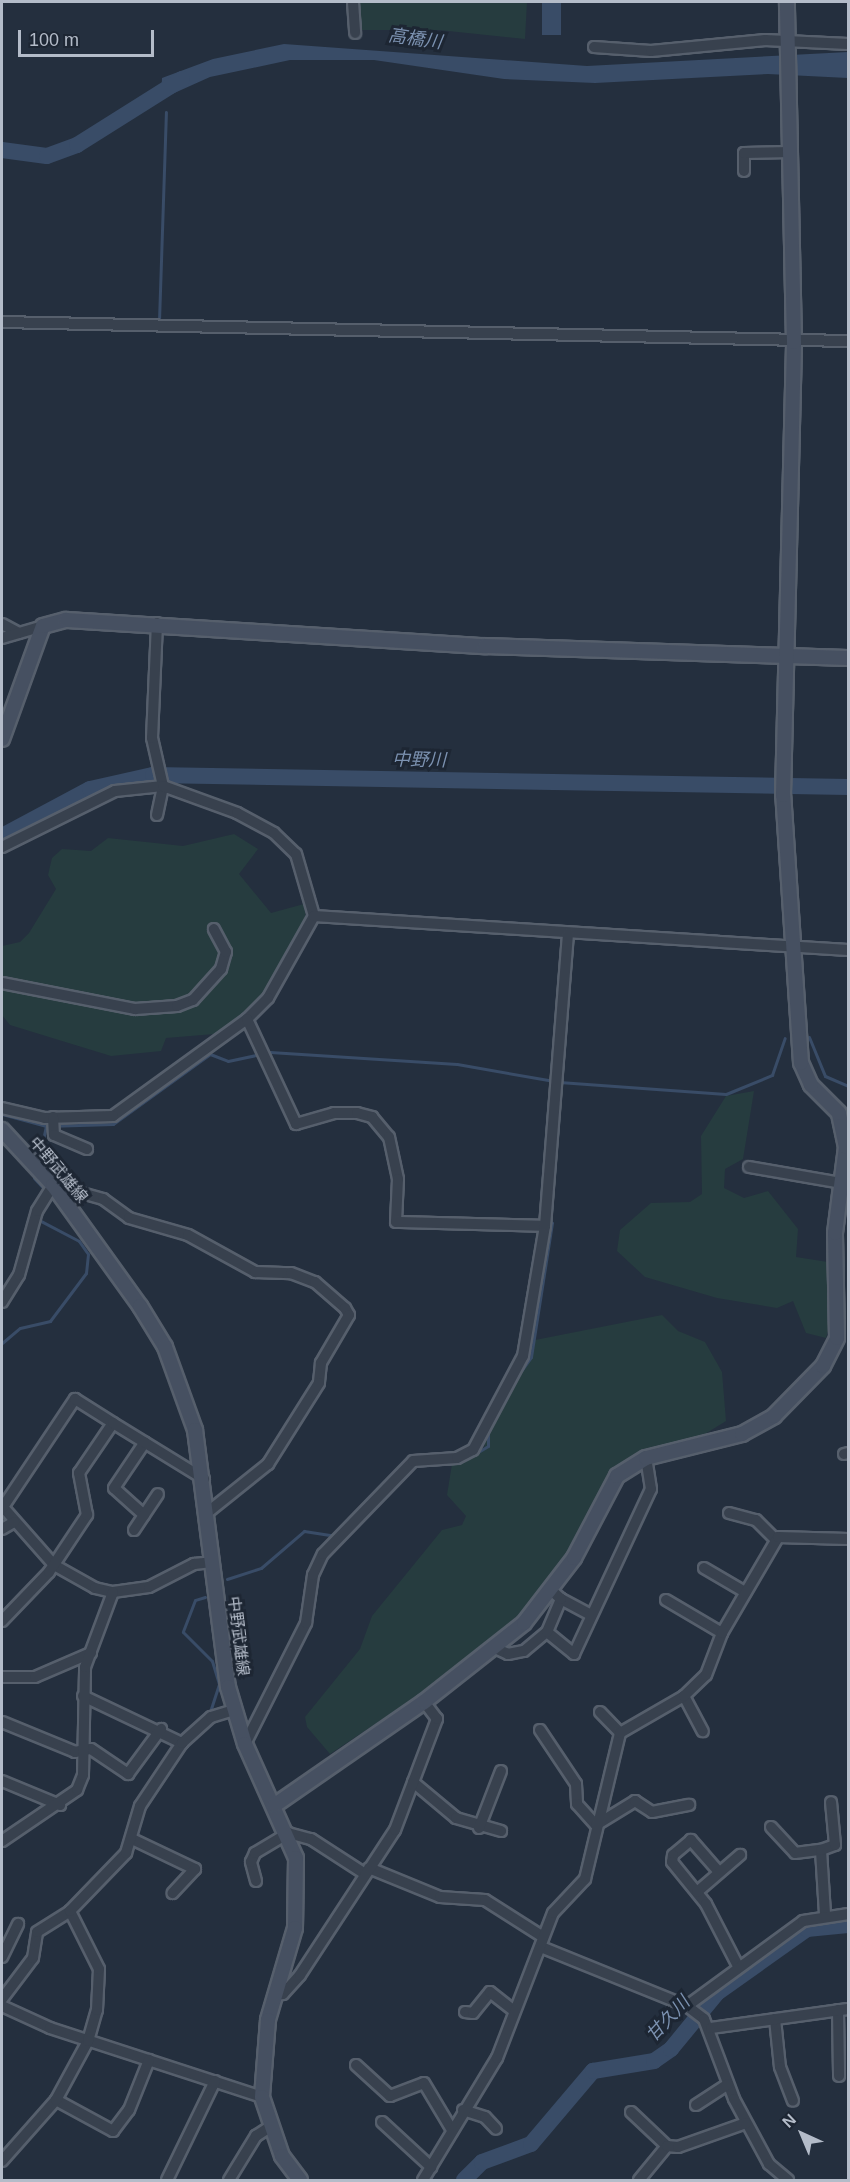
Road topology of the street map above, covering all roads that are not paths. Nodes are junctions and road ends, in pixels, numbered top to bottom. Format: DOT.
graph roads {
  1 [pos="353,2"];
  2 [pos="787,2"];
  3 [pos="355,33"];
  4 [pos="787,44"];
  5 [pos="849,44"];
  6 [pos="594,48"];
  7 [pos="790,152"];
  8 [pos="744,171"];
  9 [pos="2,322"];
  10 [pos="849,341"];
  11 [pos="794,342"];
  12 [pos="157,623"];
  13 [pos="2,624"];
  14 [pos="43,626"];
  15 [pos="19,633"];
  16 [pos="2,638"];
  17 [pos="785,657"];
  18 [pos="849,658"];
  19 [pos="2,739"];
  20 [pos="163,786"];
  21 [pos="157,815"];
  22 [pos="2,847"];
  23 [pos="314,916"];
  24 [pos="214,929"];
  25 [pos="568,933"];
  26 [pos="792,950"];
  27 [pos="849,950"];
  28 [pos="2,983"];
  29 [pos="247,1019"];
  30 [pos="2,1108"];
  31 [pos="844,1111"];
  32 [pos="53,1123"];
  33 [pos="2,1130"];
  34 [pos="87,1149"];
  35 [pos="749,1167"];
  36 [pos="842,1183"];
  37 [pos="53,1185"];
  38 [pos="545,1226"];
  39 [pos="3,1297"];
  40 [pos="844,1316"];
  41 [pos="113,1422"];
  42 [pos="145,1442"];
  43 [pos="646,1458"];
  44 [pos="204,1479"];
  45 [pos="158,1494"];
  46 [pos="2,1506"];
  47 [pos="208,1512"];
  48 [pos="729,1513"];
  49 [pos="144,1515"];
  50 [pos="14,1522"];
  51 [pos="2,1529"];
  52 [pos="134,1530"];
  53 [pos="849,1539"];
  54 [pos="776,1540"];
  55 [pos="212,1562"];
  56 [pos="54,1565"];
  57 [pos="705,1568"];
  58 [pos="113,1592"];
  59 [pos="745,1592"];
  60 [pos="557,1595"];
  61 [pos="666,1600"];
  62 [pos="591,1615"];
  63 [pos="2,1621"];
  64 [pos="547,1632"];
  65 [pos="722,1633"];
  66 [pos="497,1649"];
  67 [pos="91,1653"];
  68 [pos="2,1677"];
  69 [pos="83,1696"];
  70 [pos="684,1696"];
  71 [pos="424,1702"];
  72 [pos="234,1710"];
  73 [pos="600,1712"];
  74 [pos="2,1722"];
  75 [pos="160,1729"];
  76 [pos="540,1730"];
  77 [pos="703,1731"];
  78 [pos="620,1733"];
  79 [pos="182,1743"];
  80 [pos="244,1744"];
  81 [pos="82,1751"];
  82 [pos="501,1772"];
  83 [pos="2,1781"];
  84 [pos="413,1782"];
  85 [pos="831,1802"];
  86 [pos="60,1805"];
  87 [pos="275,1805"];
  88 [pos="689,1805"];
  89 [pos="596,1825"];
  90 [pos="771,1827"];
  91 [pos="479,1828"];
  92 [pos="849,1828"];
  93 [pos="836,1829"];
  94 [pos="501,1831"];
  95 [pos="288,1833"];
  96 [pos="132,1839"];
  97 [pos="2,1841"];
  98 [pos="821,1850"];
  99 [pos="740,1855"];
  100 [pos="367,1871"];
  101 [pos="719,1872"];
  102 [pos="256,1881"];
  103 [pos="698,1892"];
  104 [pos="173,1893"];
  105 [pos="70,1911"];
  106 [pos="825,1914"];
  107 [pos="849,1914"];
  108 [pos="18,1924"];
  109 [pos="542,1942"];
  110 [pos="2,1957"];
  111 [pos="738,1966"];
  112 [pos="275,1995"];
  113 [pos="2,1999"];
  114 [pos="2,2006"];
  115 [pos="690,2008"];
  116 [pos="843,2009"];
  117 [pos="514,2011"];
  118 [pos="465,2012"];
  119 [pos="775,2019"];
  120 [pos="708,2024"];
  121 [pos="88,2041"];
  122 [pos="149,2060"];
  123 [pos="357,2065"];
  124 [pos="839,2076"];
  125 [pos="215,2081"];
  126 [pos="728,2084"];
  127 [pos="262,2097"];
  128 [pos="56,2100"];
  129 [pos="793,2101"];
  130 [pos="696,2105"];
  131 [pos="463,2110"];
  132 [pos="631,2112"];
  133 [pos="382,2122"];
  134 [pos="746,2123"];
  135 [pos="270,2127"];
  136 [pos="496,2129"];
  137 [pos="452,2130"];
  138 [pos="667,2146"];
  139 [pos="2,2161"];
  140 [pos="431,2167"];
  141 [pos="167,2181"];
  142 [pos="229,2181"];
  143 [pos="300,2181"];
  144 [pos="423,2181"];
  145 [pos="639,2181"];
  146 [pos="788,2181"];
  1 -- 3 [label="street"];
  2 -- 4 [label="street"];
  4 -- 5 [label="street"];
  4 -- 6 [label="street"];
  4 -- 7 [label="street"];
  7 -- 8 [label="street"];
  7 -- 11 [label="street"];
  9 -- 11 [label="street"];
  10 -- 11 [label="street"];
  11 -- 17 [label="street"];
  12 -- 14 [label="street"];
  12 -- 17 [label="street"];
  12 -- 20 [label="street"];
  13 -- 15 [label="street"];
  14 -- 15 [label="street"];
  14 -- 19 [label="street"];
  15 -- 16 [label="street"];
  17 -- 18 [label="street"];
  17 -- 26 [label="street"];
  20 -- 21 [label="street"];
  20 -- 22 [label="street"];
  20 -- 23 [label="street"];
  23 -- 25 [label="street"];
  23 -- 29 [label="street"];
  24 -- 28 [label="street"];
  25 -- 26 [label="street"];
  25 -- 38 [label="street"];
  26 -- 27 [label="street"];
  26 -- 31 [label="street"];
  29 -- 32 [label="street"];
  29 -- 38 [label="street"];
  30 -- 32 [label="street"];
  31 -- 36 [label="street"];
  32 -- 34 [label="street"];
  33 -- 37 [label="street, 中野武雄線"];
  35 -- 36 [label="street"];
  36 -- 40 [label="street"];
  37 -- 39 [label="street"];
  37 -- 44 [label="street, 中野武雄線"];
  37 -- 47 [label="street"];
  38 -- 80 [label="street"];
  40 -- 43 [label="street"];
  41 -- 42 [label="street"];
  41 -- 46 [label="street"];
  41 -- 56 [label="street"];
  42 -- 44 [label="street"];
  42 -- 49 [label="street"];
  43 -- 60 [label="street"];
  43 -- 62 [label="street"];
  44 -- 47 [label="street, 中野武雄線"];
  45 -- 49 [label="street"];
  46 -- 50 [label="street"];
  47 -- 55 [label="street, 中野武雄線"];
  48 -- 54 [label="street"];
  49 -- 52 [label="street"];
  50 -- 51 [label="street"];
  50 -- 56 [label="street"];
  53 -- 54 [label="street"];
  54 -- 59 [label="street"];
  55 -- 58 [label="street"];
  55 -- 72 [label="street, 中野武雄線"];
  56 -- 58 [label="street"];
  56 -- 63 [label="street"];
  57 -- 59 [label="street"];
  58 -- 67 [label="street"];
  59 -- 65 [label="street"];
  60 -- 62 [label="street"];
  60 -- 64 [label="street"];
  60 -- 66 [label="street"];
  61 -- 65 [label="street"];
  62 -- 64 [label="street"];
  64 -- 66 [label="street"];
  65 -- 70 [label="street"];
  66 -- 71 [label="street"];
  67 -- 68 [label="street"];
  67 -- 69 [label="street"];
  69 -- 75 [label="street"];
  69 -- 81 [label="street"];
  70 -- 77 [label="street"];
  70 -- 78 [label="street"];
  71 -- 84 [label="street"];
  71 -- 87 [label="street"];
  72 -- 79 [label="street"];
  72 -- 80 [label="street, 中野武雄線"];
  73 -- 78 [label="street"];
  74 -- 81 [label="street"];
  75 -- 79 [label="street"];
  75 -- 81 [label="street"];
  76 -- 89 [label="street"];
  78 -- 89 [label="street"];
  79 -- 96 [label="street"];
  80 -- 87 [label="street, 中野武雄線"];
  81 -- 86 [label="street"];
  82 -- 91 [label="street"];
  83 -- 86 [label="street"];
  84 -- 91 [label="street"];
  84 -- 100 [label="street"];
  85 -- 93 [label="street"];
  86 -- 97 [label="street"];
  87 -- 95 [label="street, 中野武雄線"];
  88 -- 89 [label="street"];
  89 -- 109 [label="street"];
  90 -- 98 [label="street"];
  91 -- 94 [label="street"];
  92 -- 93 [label="street"];
  93 -- 98 [label="street"];
  95 -- 100 [label="street"];
  95 -- 102 [label="street"];
  95 -- 112 [label="street, 中野武雄線"];
  96 -- 104 [label="street"];
  96 -- 105 [label="street"];
  98 -- 106 [label="street"];
  99 -- 101 [label="street"];
  100 -- 109 [label="street"];
  100 -- 112 [label="street"];
  101 -- 103 [label="street"];
  101 -- 103 [label="street"];
  103 -- 111 [label="street"];
  105 -- 113 [label="street"];
  105 -- 121 [label="street"];
  106 -- 107 [label="street"];
  106 -- 111 [label="street"];
  108 -- 110 [label="street"];
  109 -- 115 [label="street"];
  109 -- 117 [label="street"];
  111 -- 115 [label="street"];
  112 -- 127 [label="street, 中野武雄線"];
  114 -- 121 [label="street"];
  115 -- 120 [label="street"];
  116 -- 119 [label="street"];
  116 -- 124 [label="street"];
  117 -- 118 [label="street"];
  117 -- 131 [label="street"];
  119 -- 120 [label="street"];
  119 -- 129 [label="street"];
  120 -- 126 [label="street"];
  121 -- 122 [label="street"];
  121 -- 128 [label="street"];
  122 -- 125 [label="street"];
  122 -- 128 [label="street"];
  123 -- 137 [label="street"];
  125 -- 127 [label="street"];
  125 -- 141 [label="street"];
  126 -- 130 [label="street"];
  126 -- 134 [label="street"];
  127 -- 135 [label="street, 中野武雄線"];
  128 -- 139 [label="street"];
  131 -- 136 [label="street"];
  131 -- 137 [label="street"];
  132 -- 138 [label="street"];
  133 -- 140 [label="street"];
  134 -- 138 [label="street"];
  134 -- 146 [label="street"];
  135 -- 142 [label="street"];
  135 -- 143 [label="street, 中野武雄線"];
  137 -- 140 [label="street"];
  138 -- 145 [label="street"];
  140 -- 144 [label="street"];
}
